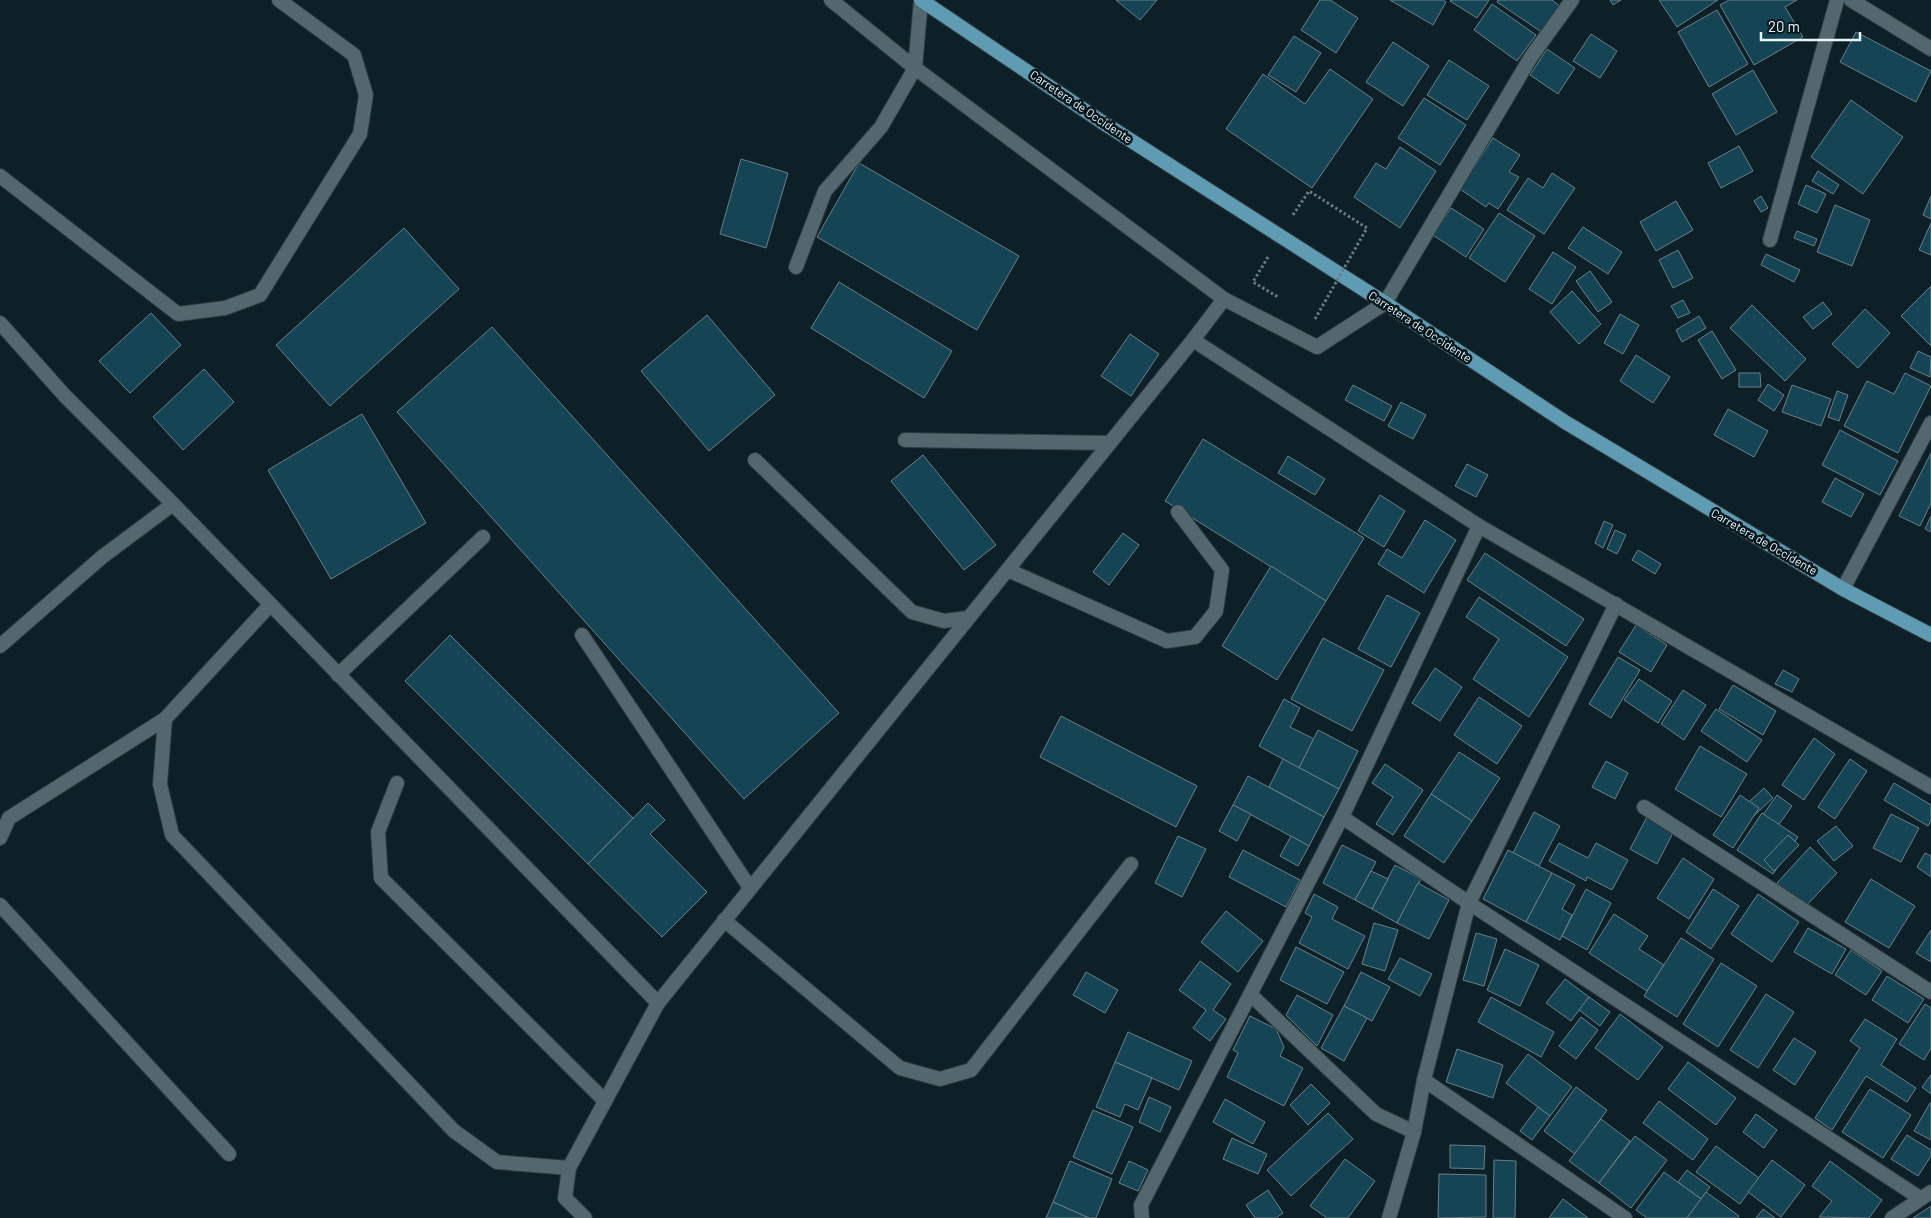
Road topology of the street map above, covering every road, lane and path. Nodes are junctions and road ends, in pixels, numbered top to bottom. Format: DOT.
graph roads {
  1 [pos="279,0"];
  2 [pos="831,0"];
  3 [pos="921,0"];
  4 [pos="1572,0"];
  5 [pos="1837,0"];
  6 [pos="1856,2"];
  7 [pos="1931,49"];
  8 [pos="915,68"];
  9 [pos="0,176"];
  10 [pos="1309,190"];
  11 [pos="1770,240"];
  12 [pos="796,267"];
  13 [pos="1224,299"];
  14 [pos="1384,303"];
  15 [pos="1315,319"];
  16 [pos="0,323"];
  17 [pos="1193,340"];
  18 [pos="1931,423"];
  19 [pos="905,440"];
  20 [pos="1110,443"];
  21 [pos="755,460"];
  22 [pos="173,504"];
  23 [pos="1178,512"];
  24 [pos="1479,526"];
  25 [pos="483,537"];
  26 [pos="1008,570"];
  27 [pos="1843,589"];
  28 [pos="1616,604"];
  29 [pos="270,605"];
  30 [pos="968,618"];
  31 [pos="582,635"];
  32 [pos="1931,635"];
  33 [pos="0,646"];
  34 [pos="338,676"];
  35 [pos="165,719"];
  36 [pos="396,783"];
  37 [pos="1931,787"];
  38 [pos="1644,807"];
  39 [pos="1342,817"];
  40 [pos="0,838"];
  41 [pos="1131,864"];
  42 [pos="750,888"];
  43 [pos="1469,904"];
  44 [pos="0,905"];
  45 [pos="724,920"];
  46 [pos="1931,992"];
  47 [pos="1251,995"];
  48 [pos="658,1003"];
  49 [pos="1424,1080"];
  50 [pos="605,1100"];
  51 [pos="1414,1132"];
  52 [pos="229,1154"];
  53 [pos="569,1168"];
  54 [pos="1926,1195"];
  55 [pos="1390,1217"];
  56 [pos="585,1218"];
  57 [pos="1142,1218"];
  58 [pos="1625,1218"];
  59 [pos="1892,1218"];
  1 -- 9 [label="street"];
  2 -- 8 [label="street"];
  3 -- 8 [label="street"];
  3 -- 14 [label="main road, Carretera de Occidente"];
  4 -- 14 [label="street"];
  5 -- 11 [label="street"];
  6 -- 7 [label="street"];
  8 -- 12 [label="street"];
  8 -- 13 [label="street"];
  10 -- 15 [label="path, bridge"];
  13 -- 14 [label="street"];
  13 -- 17 [label="street"];
  14 -- 27 [label="main road, Carretera de Occidente"];
  16 -- 22 [label="street"];
  17 -- 20 [label="street"];
  17 -- 24 [label="street"];
  18 -- 27 [label="street"];
  19 -- 20 [label="street"];
  20 -- 26 [label="street"];
  21 -- 30 [label="street"];
  22 -- 29 [label="street"];
  22 -- 33 [label="street"];
  23 -- 26 [label="street"];
  24 -- 28 [label="street"];
  24 -- 39 [label="street"];
  25 -- 34 [label="street"];
  26 -- 30 [label="street"];
  27 -- 32 [label="main road, Carretera de Occidente"];
  28 -- 37 [label="street"];
  28 -- 43 [label="street"];
  29 -- 34 [label="street"];
  29 -- 35 [label="street"];
  30 -- 42 [label="street"];
  31 -- 42 [label="street"];
  34 -- 48 [label="street"];
  35 -- 40 [label="street"];
  35 -- 53 [label="street"];
  36 -- 50 [label="street"];
  38 -- 46 [label="street"];
  39 -- 43 [label="street"];
  39 -- 47 [label="street"];
  41 -- 45 [label="street"];
  42 -- 45 [label="street"];
  43 -- 49 [label="street"];
  43 -- 54 [label="street"];
  44 -- 52 [label="street"];
  45 -- 48 [label="street"];
  47 -- 51 [label="street"];
  47 -- 57 [label="street"];
  48 -- 50 [label="street"];
  49 -- 51 [label="street"];
  49 -- 58 [label="street"];
  50 -- 53 [label="street"];
  51 -- 55 [label="street"];
  53 -- 56 [label="street"];
  54 -- 59 [label="street"];
}
